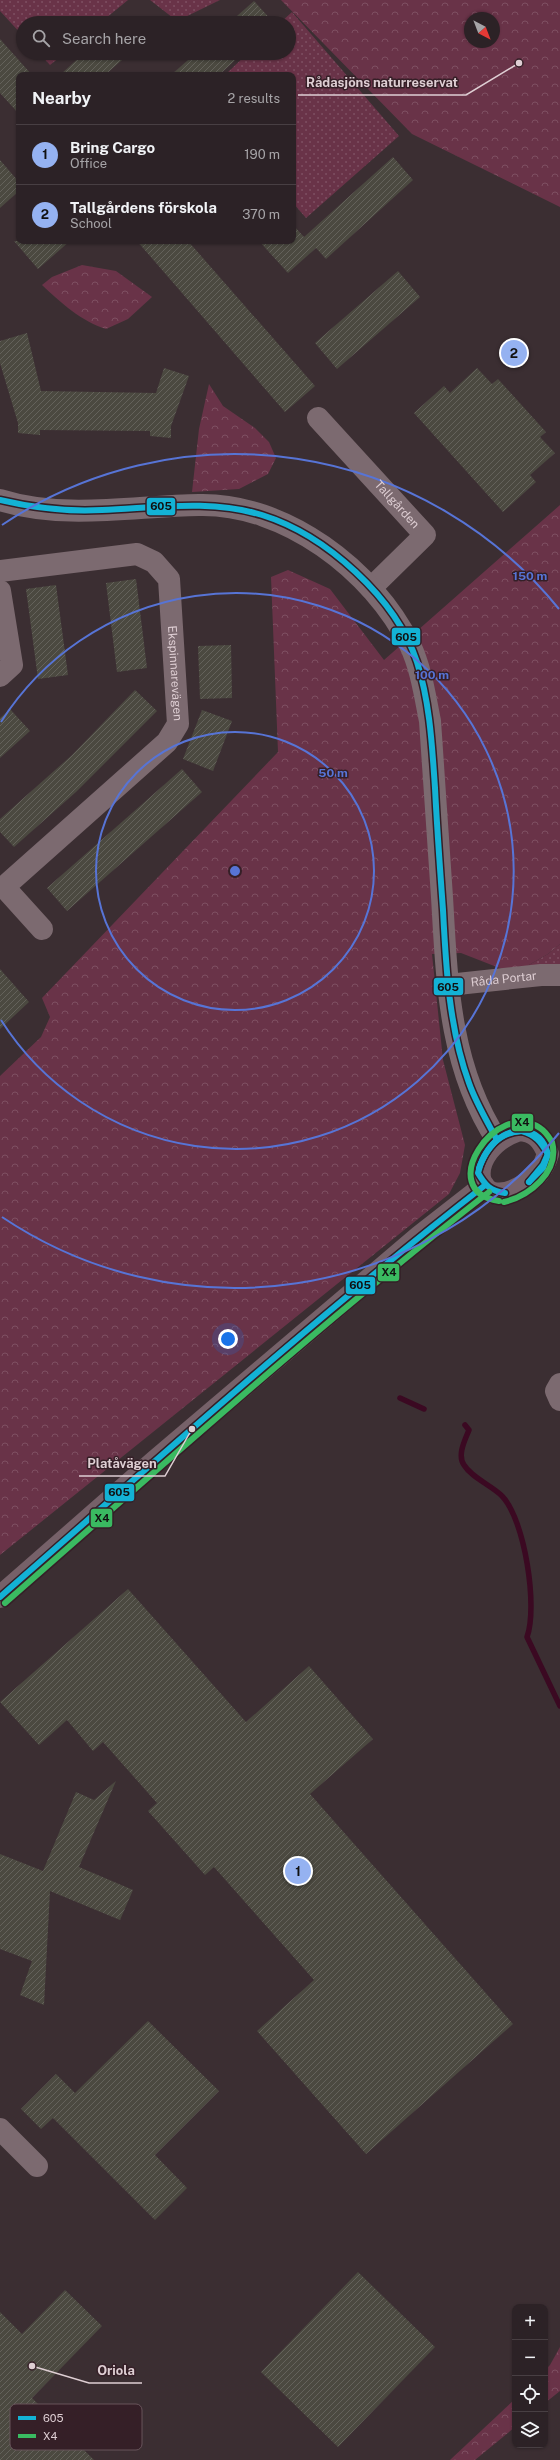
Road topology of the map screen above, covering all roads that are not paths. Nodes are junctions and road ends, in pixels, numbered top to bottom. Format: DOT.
graph roads {
  1 [pos="318,418"];
  2 [pos="0,500"];
  3 [pos="0,571"];
  4 [pos="371,588"];
  5 [pos="0,591"];
  6 [pos="0,676"];
  7 [pos="2,885"];
  8 [pos="42,928"];
  9 [pos="560,975"];
  10 [pos="448,985"];
  11 [pos="497,1140"];
  12 [pos="552,1142"];
  13 [pos="484,1186"];
  14 [pos="560,1384"];
  15 [pos="560,1400"];
  16 [pos="0,1597"];
  17 [pos="0,2129"];
  18 [pos="37,2166"];
  1 -- 4 [label="street, Tallgården"];
  2 -- 4 [label="street"];
  3 -- 7 [label="street, Ekspinnarevägen"];
  4 -- 10 [label="street"];
  5 -- 6 [label="street"];
  7 -- 8 [label="street, Ekspinnarevägen"];
  9 -- 10 [label="street, Råda Portar"];
  10 -- 11 [label="street"];
  11 -- 12 [label="street"];
  11 -- 13 [label="street"];
  12 -- 13 [label="street"];
  13 -- 16 [label="street"];
  14 -- 15 [label="street"];
  17 -- 18 [label="street"];
}
